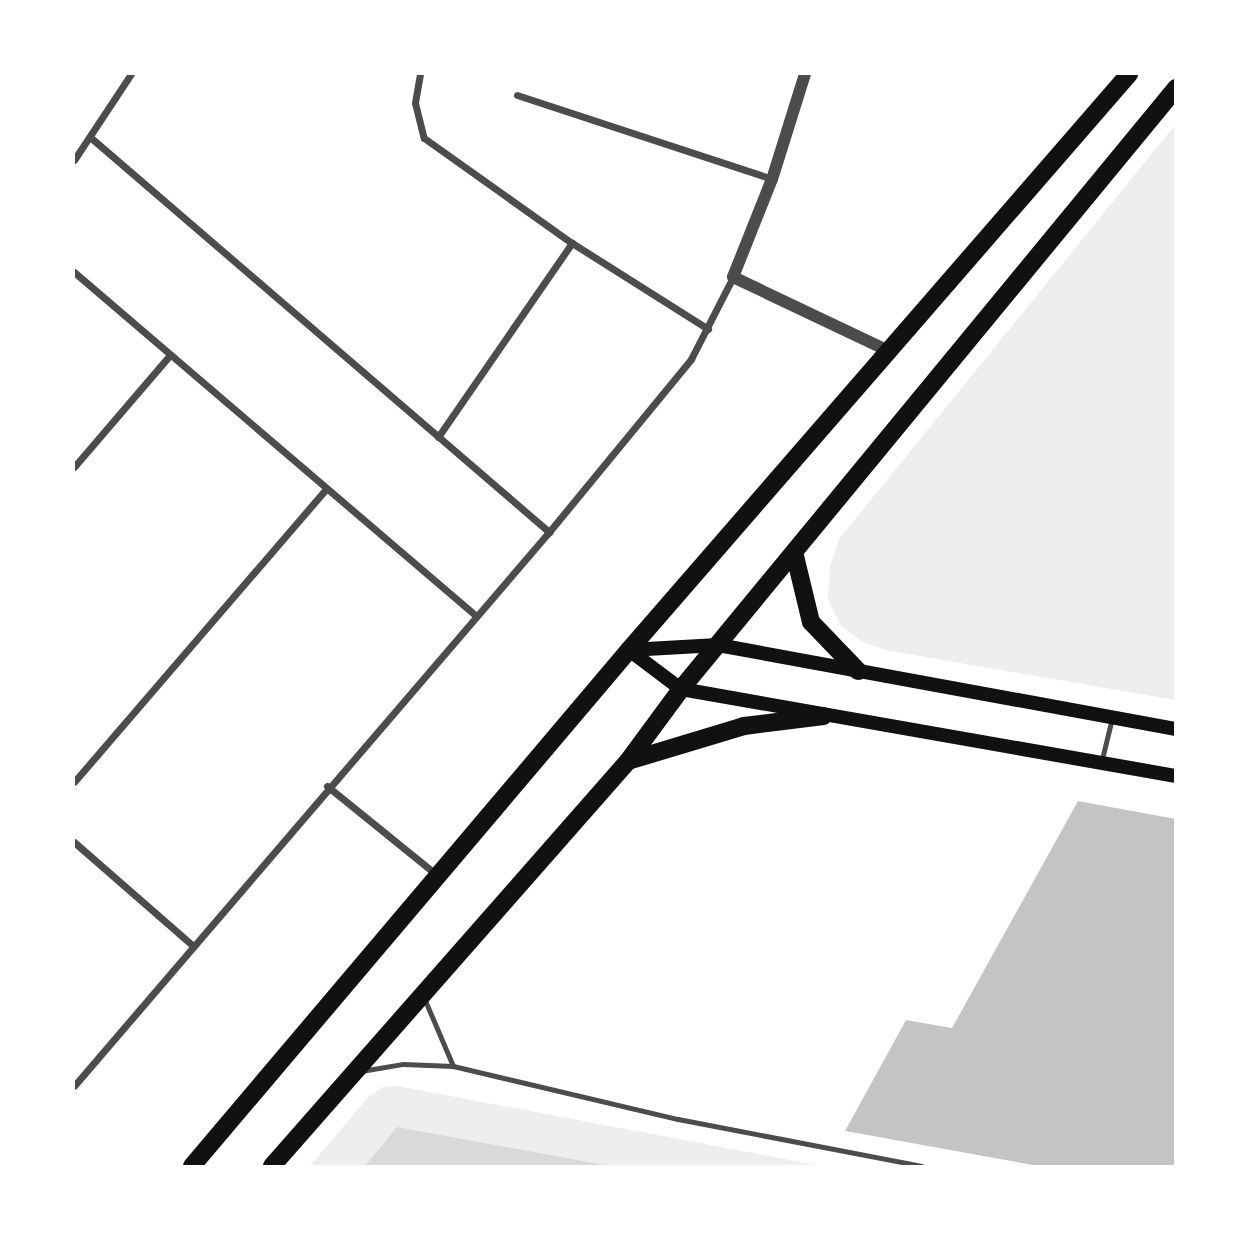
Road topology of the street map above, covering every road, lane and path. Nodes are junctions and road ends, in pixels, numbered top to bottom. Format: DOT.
graph roads {
  1 [pos="131,74"];
  2 [pos="419,74"];
  3 [pos="805,74"];
  4 [pos="1129,74"];
  5 [pos="1175,88"];
  6 [pos="517,95"];
  7 [pos="90,137"];
  8 [pos="74,160"];
  9 [pos="772,179"];
  10 [pos="572,243"];
  11 [pos="74,272"];
  12 [pos="733,277"];
  13 [pos="708,329"];
  14 [pos="891,352"];
  15 [pos="170,355"];
  16 [pos="438,438"];
  17 [pos="74,467"];
  18 [pos="325,490"];
  19 [pos="550,532"];
  20 [pos="795,556"];
  21 [pos="475,615"];
  22 [pos="718,645"];
  23 [pos="629,650"];
  24 [pos="859,671"];
  25 [pos="681,689"];
  26 [pos="823,716"];
  27 [pos="1112,718"];
  28 [pos="1175,729"];
  29 [pos="628,761"];
  30 [pos="1100,764"];
  31 [pos="1175,776"];
  32 [pos="74,782"];
  33 [pos="327,786"];
  34 [pos="74,842"];
  35 [pos="440,877"];
  36 [pos="191,944"];
  37 [pos="422,993"];
  38 [pos="453,1066"];
  39 [pos="354,1072"];
  40 [pos="74,1086"];
  41 [pos="192,1167"];
  42 [pos="272,1167"];
  43 [pos="921,1167"];
  1 -- 7 [label="street"];
  2 -- 10 [label="street"];
  3 -- 9 [label="street"];
  4 -- 14 [label="main road"];
  5 -- 20 [label="main road"];
  6 -- 9 [label="street"];
  7 -- 8 [label="street"];
  7 -- 16 [label="street"];
  9 -- 12 [label="street"];
  10 -- 13 [label="street"];
  10 -- 16 [label="street"];
  11 -- 15 [label="street"];
  12 -- 13 [label="street"];
  12 -- 14 [label="street"];
  13 -- 19 [label="street"];
  14 -- 23 [label="main road"];
  15 -- 17 [label="street"];
  15 -- 18 [label="street"];
  16 -- 19 [label="street"];
  18 -- 21 [label="street"];
  18 -- 32 [label="street"];
  19 -- 21 [label="street"];
  20 -- 22 [label="main road"];
  20 -- 24 [label="main road"];
  21 -- 33 [label="street"];
  22 -- 23 [label="main road"];
  22 -- 24 [label="main road"];
  22 -- 25 [label="main road"];
  23 -- 25 [label="main road"];
  23 -- 35 [label="main road"];
  24 -- 27 [label="main road"];
  25 -- 26 [label="main road"];
  25 -- 29 [label="main road"];
  26 -- 29 [label="main road"];
  26 -- 30 [label="main road"];
  27 -- 28 [label="main road"];
  27 -- 30 [label="lane"];
  29 -- 37 [label="main road"];
  30 -- 31 [label="main road"];
  33 -- 35 [label="street"];
  33 -- 36 [label="street"];
  34 -- 36 [label="street"];
  35 -- 41 [label="main road"];
  36 -- 40 [label="street"];
  37 -- 38 [label="lane"];
  37 -- 39 [label="main road"];
  38 -- 39 [label="lane"];
  38 -- 43 [label="lane"];
  39 -- 42 [label="main road"];
}
